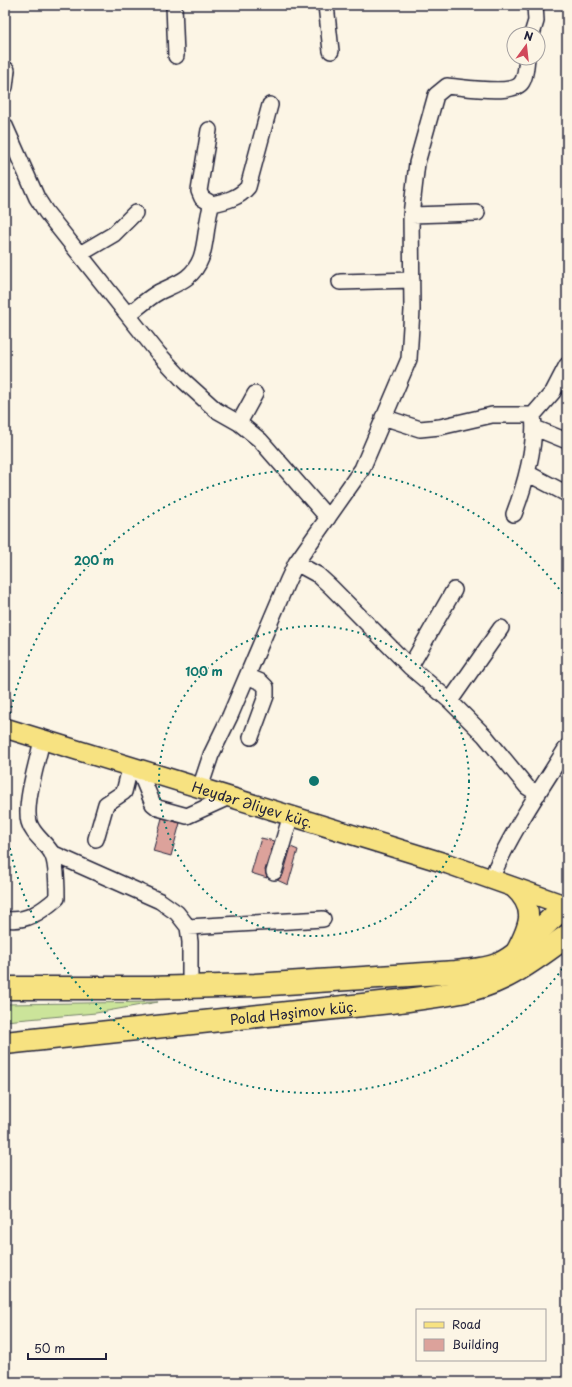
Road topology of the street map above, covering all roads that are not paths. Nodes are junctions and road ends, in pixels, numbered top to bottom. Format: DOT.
graph roads {
  1 [pos="174,5"];
  2 [pos="326,5"];
  3 [pos="535,5"];
  4 [pos="534,26"];
  5 [pos="331,51"];
  6 [pos="176,56"];
  7 [pos="526,66"];
  8 [pos="7,70"];
  9 [pos="5,87"];
  10 [pos="270,105"];
  11 [pos="5,126"];
  12 [pos="209,130"];
  13 [pos="212,204"];
  14 [pos="135,213"];
  15 [pos="477,213"];
  16 [pos="411,215"];
  17 [pos="80,254"];
  18 [pos="412,280"];
  19 [pos="340,282"];
  20 [pos="129,314"];
  21 [pos="567,365"];
  22 [pos="255,394"];
  23 [pos="383,417"];
  24 [pos="534,422"];
  25 [pos="239,423"];
  26 [pos="567,441"];
  27 [pos="527,473"];
  28 [pos="567,494"];
  29 [pos="514,514"];
  30 [pos="328,518"];
  31 [pos="296,563"];
  32 [pos="454,590"];
  33 [pos="501,628"];
  34 [pos="410,667"];
  35 [pos="247,676"];
  36 [pos="450,701"];
  37 [pos="5,728"];
  38 [pos="251,737"];
  39 [pos="42,740"];
  40 [pos="567,746"];
  41 [pos="134,769"];
  42 [pos="200,788"];
  43 [pos="538,794"];
  44 [pos="228,797"];
  45 [pos="291,815"];
  46 [pos="96,839"];
  47 [pos="52,853"];
  48 [pos="274,872"];
  49 [pos="502,883"];
  50 [pos="567,900"];
  51 [pos="567,906"];
  52 [pos="323,918"];
  53 [pos="5,919"];
  54 [pos="188,927"];
  55 [pos="567,936"];
  56 [pos="515,953"];
  57 [pos="190,975"];
  58 [pos="5,976"];
  59 [pos="400,976"];
  60 [pos="5,988"];
  61 [pos="464,991"];
  62 [pos="5,1043"];
  63 [pos="5,1055"];
  1 -- 6 [label="street"];
  2 -- 5 [label="street"];
  3 -- 4 [label="street"];
  7 -- 16 [label="street"];
  8 -- 9 [label="street"];
  10 -- 13 [label="street"];
  11 -- 17 [label="street"];
  12 -- 13 [label="street"];
  13 -- 20 [label="street"];
  14 -- 17 [label="street"];
  15 -- 16 [label="street"];
  16 -- 18 [label="street"];
  17 -- 20 [label="street"];
  18 -- 19 [label="street"];
  18 -- 23 [label="street"];
  20 -- 25 [label="street"];
  21 -- 24 [label="street"];
  22 -- 25 [label="street"];
  23 -- 24 [label="street"];
  23 -- 30 [label="street"];
  24 -- 26 [label="street"];
  24 -- 27 [label="street"];
  25 -- 30 [label="street"];
  27 -- 28 [label="street"];
  27 -- 29 [label="street"];
  30 -- 31 [label="street"];
  31 -- 34 [label="street"];
  31 -- 35 [label="street"];
  32 -- 34 [label="street"];
  33 -- 36 [label="street"];
  34 -- 36 [label="street"];
  35 -- 38 [label="street"];
  35 -- 42 [label="street"];
  36 -- 43 [label="street"];
  37 -- 39 [label="main road, Heydər Əliyev küç."];
  39 -- 41 [label="main road, Heydər Əliyev küç."];
  39 -- 47 [label="street"];
  40 -- 43 [label="street"];
  41 -- 42 [label="main road, Heydər Əliyev küç."];
  41 -- 44 [label="street"];
  41 -- 46 [label="street"];
  42 -- 44 [label="main road, Heydər Əliyev küç."];
  43 -- 49 [label="street"];
  44 -- 45 [label="main road, Heydər Əliyev küç."];
  45 -- 48 [label="street"];
  45 -- 49 [label="main road, Heydər Əliyev küç."];
  47 -- 53 [label="street"];
  47 -- 54 [label="street"];
  49 -- 50 [label="main road"];
  49 -- 51 [label="main road"];
  49 -- 56 [label="main road"];
  51 -- 56 [label="highway, Polad Həşimov küç."];
  52 -- 54 [label="street"];
  54 -- 57 [label="street"];
  55 -- 61 [label="highway, Polad Həşimov küç."];
  56 -- 59 [label="highway, Polad Həşimov küç."];
  57 -- 58 [label="highway"];
  57 -- 59 [label="highway"];
  59 -- 60 [label="highway, Polad Həşimov küç."];
  61 -- 62 [label="highway, Polad Həşimov küç."];
  61 -- 63 [label="highway"];
}
